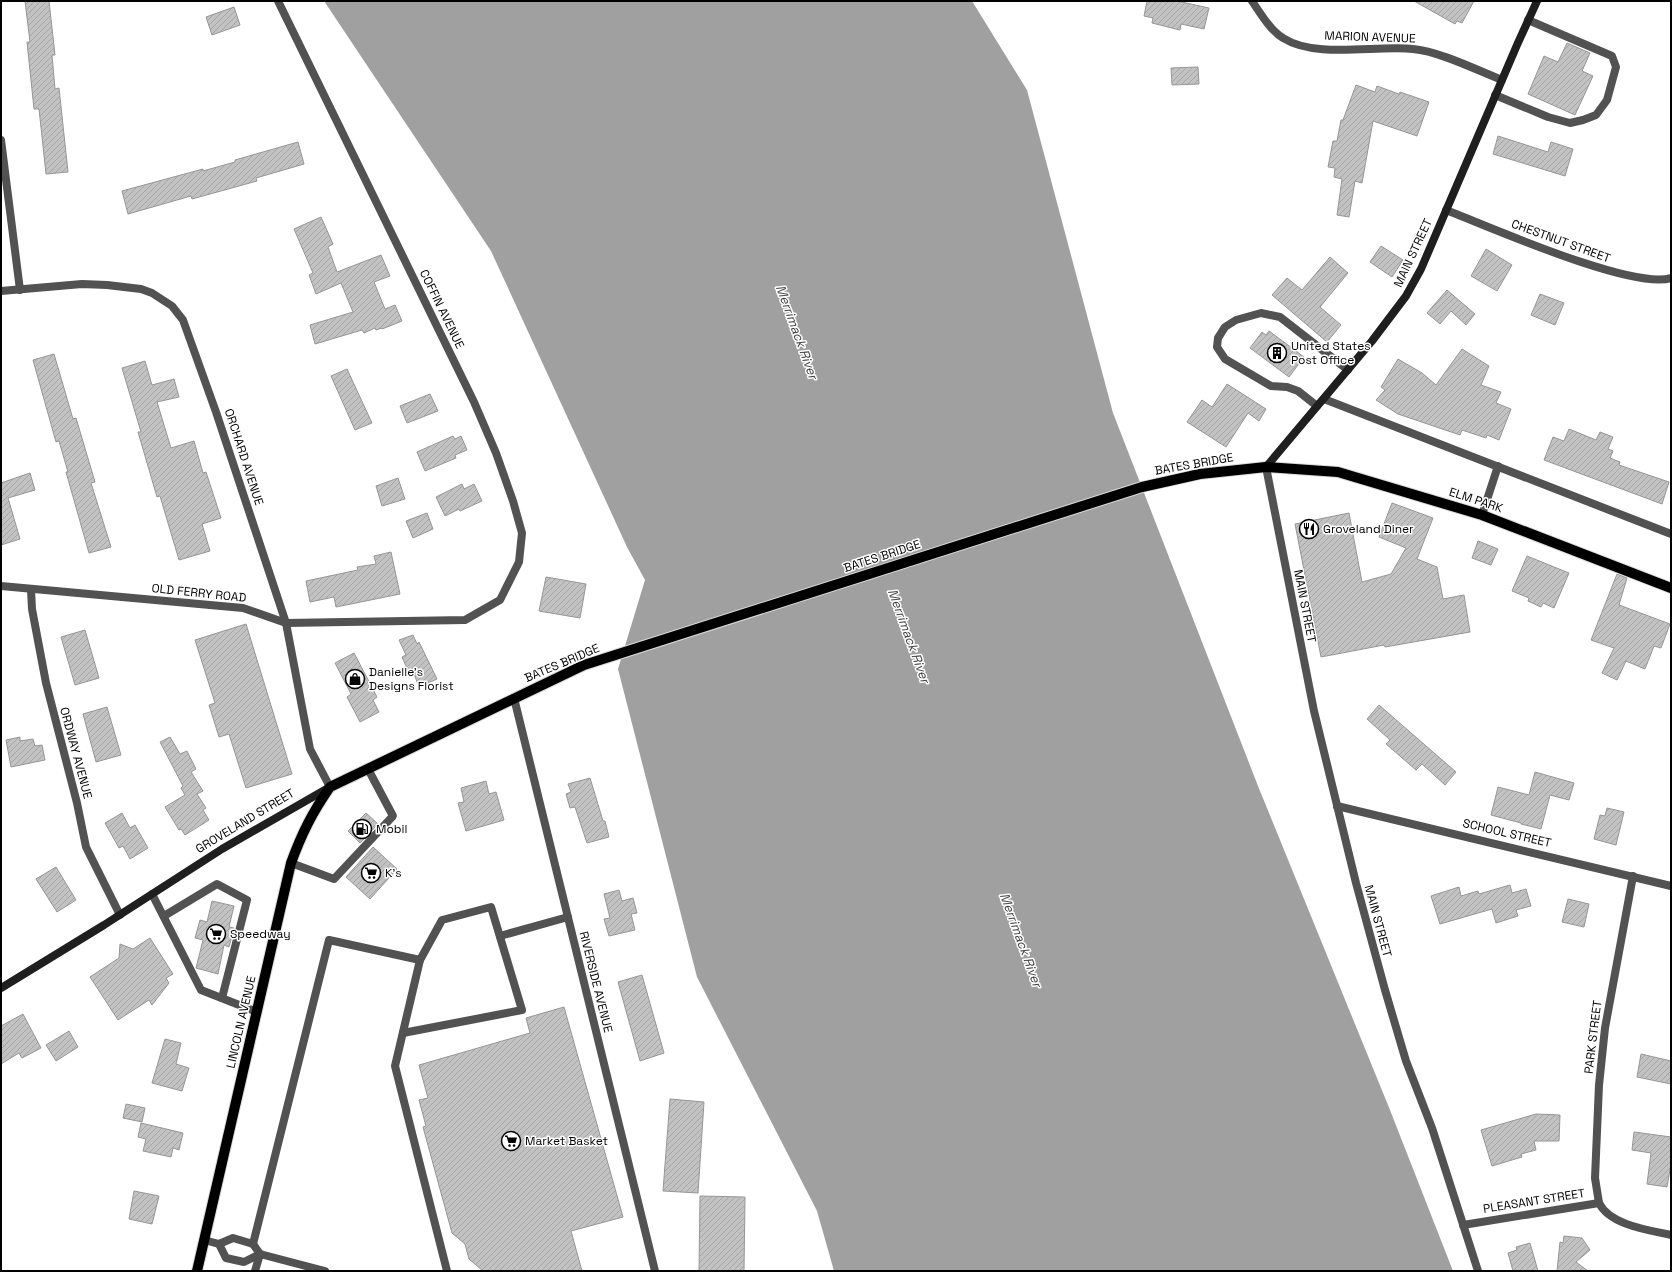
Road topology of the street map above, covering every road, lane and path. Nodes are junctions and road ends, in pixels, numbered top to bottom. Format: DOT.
graph roads {
  1 [pos="278,1"];
  2 [pos="1252,1"];
  3 [pos="1537,1"];
  4 [pos="1528,20"];
  5 [pos="1502,80"];
  6 [pos="1495,95"];
  7 [pos="1,140"];
  8 [pos="1446,210"];
  9 [pos="1671,278"];
  10 [pos="20,290"];
  11 [pos="1,291"];
  12 [pos="1348,370"];
  13 [pos="1324,399"];
  14 [pos="1317,406"];
  15 [pos="1498,466"];
  16 [pos="1266,467"];
  17 [pos="1482,515"];
  18 [pos="1671,534"];
  19 [pos="1,586"];
  20 [pos="1671,588"];
  21 [pos="31,590"];
  22 [pos="465,620"];
  23 [pos="286,623"];
  24 [pos="514,698"];
  25 [pos="368,769"];
  26 [pos="330,787"];
  27 [pos="1337,806"];
  28 [pos="291,863"];
  29 [pos="1632,876"];
  30 [pos="1671,886"];
  31 [pos="152,894"];
  32 [pos="120,915"];
  33 [pos="164,916"];
  34 [pos="568,917"];
  35 [pos="500,936"];
  36 [pos="420,960"];
  37 [pos="1,988"];
  38 [pos="222,998"];
  39 [pos="257,1012"];
  40 [pos="403,1033"];
  41 [pos="1599,1203"];
  42 [pos="1463,1225"];
  43 [pos="1671,1235"];
  44 [pos="204,1240"];
  45 [pos="220,1244"];
  46 [pos="253,1244"];
  47 [pos="260,1254"];
  48 [pos="197,1271"];
  49 [pos="255,1271"];
  50 [pos="325,1271"];
  51 [pos="447,1271"];
  52 [pos="655,1271"];
  53 [pos="1478,1271"];
  1 -- 22 [label="street, COFFIN AVENUE"];
  2 -- 5 [label="street, MARION AVENUE"];
  3 -- 4 [label="main road, MAIN STREET"];
  4 -- 5 [label="main road, MAIN STREET"];
  4 -- 6 [label="street"];
  5 -- 6 [label="main road, MAIN STREET"];
  6 -- 8 [label="main road, MAIN STREET"];
  7 -- 10 [label="street"];
  8 -- 9 [label="street, CHESTNUT STREET"];
  8 -- 12 [label="main road, MAIN STREET"];
  10 -- 11 [label="street, ORCHARD AVENUE"];
  10 -- 23 [label="street, ORCHARD AVENUE"];
  12 -- 13 [label="main road, MAIN STREET"];
  12 -- 14 [label="street"];
  13 -- 14 [label="main road, MAIN STREET"];
  13 -- 15 [label="street"];
  14 -- 16 [label="main road, MAIN STREET"];
  15 -- 17 [label="street"];
  15 -- 18 [label="street"];
  16 -- 17 [label="main road, ELM PARK"];
  16 -- 24 [label="main road, BATES BRIDGE"];
  16 -- 27 [label="street, MAIN STREET"];
  17 -- 20 [label="main road, ELM PARK"];
  19 -- 21 [label="street, OLD FERRY ROAD"];
  21 -- 23 [label="street, OLD FERRY ROAD"];
  21 -- 32 [label="street, ORDWAY AVENUE"];
  22 -- 23 [label="street, OLD FERRY ROAD"];
  23 -- 26 [label="street, ORCHARD AVENUE"];
  24 -- 25 [label="main road, GROVELAND STREET"];
  24 -- 34 [label="street, RIVERSIDE AVENUE"];
  25 -- 26 [label="main road, GROVELAND STREET"];
  25 -- 28 [label="street"];
  26 -- 28 [label="main road, LINCOLN AVENUE"];
  26 -- 31 [label="main road, GROVELAND STREET"];
  27 -- 29 [label="street, SCHOOL STREET"];
  27 -- 42 [label="street, MAIN STREET"];
  28 -- 39 [label="main road, LINCOLN AVENUE"];
  29 -- 30 [label="street, SCHOOL STREET"];
  29 -- 41 [label="street, PARK STREET"];
  31 -- 32 [label="main road, GROVELAND STREET"];
  31 -- 33 [label="street"];
  32 -- 37 [label="main road, GROVELAND STREET"];
  33 -- 38 [label="street"];
  33 -- 38 [label="street"];
  34 -- 35 [label="street"];
  34 -- 52 [label="street, RIVERSIDE AVENUE"];
  35 -- 36 [label="street"];
  35 -- 40 [label="street"];
  36 -- 40 [label="street"];
  36 -- 46 [label="street"];
  38 -- 39 [label="street"];
  39 -- 44 [label="main road, LINCOLN AVENUE"];
  40 -- 51 [label="street"];
  41 -- 42 [label="street, PLEASANT STREET"];
  41 -- 43 [label="street, PLEASANT STREET"];
  42 -- 53 [label="street, MAIN STREET"];
  44 -- 45 [label="street"];
  44 -- 48 [label="main road, LINCOLN AVENUE"];
  45 -- 46 [label="street"];
  45 -- 47 [label="street"];
  46 -- 47 [label="street"];
  47 -- 49 [label="street"];
  47 -- 50 [label="street"];
}
